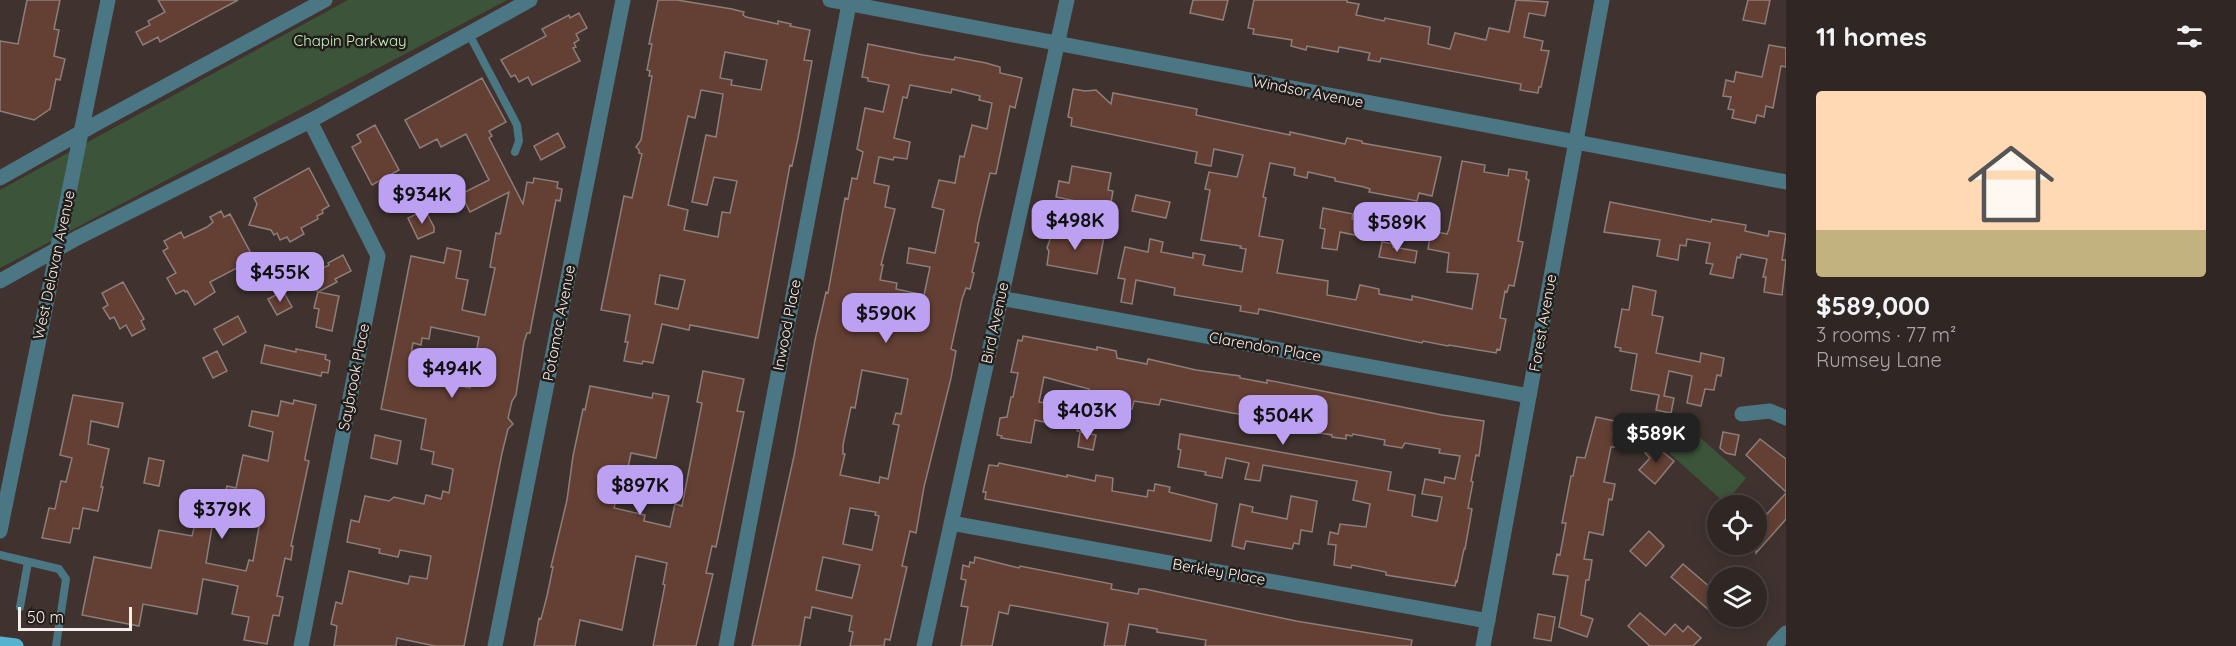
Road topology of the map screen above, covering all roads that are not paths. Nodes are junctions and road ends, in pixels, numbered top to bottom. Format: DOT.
graph roads {
  1 [pos="108,0"];
  2 [pos="326,0"];
  3 [pos="530,0"];
  4 [pos="623,0"];
  5 [pos="830,0"];
  6 [pos="1067,0"];
  7 [pos="1602,0"];
  8 [pos="849,4"];
  9 [pos="469,34"];
  10 [pos="1056,44"];
  11 [pos="310,121"];
  12 [pos="81,133"];
  13 [pos="1576,144"];
  14 [pos="515,152"];
  15 [pos="0,178"];
  16 [pos="1786,182"];
  17 [pos="57,250"];
  18 [pos="0,280"];
  19 [pos="1000,298"];
  20 [pos="1529,396"];
  21 [pos="1742,414"];
  22 [pos="1786,418"];
  23 [pos="951,523"];
  24 [pos="0,529"];
  25 [pos="0,555"];
  26 [pos="28,562"];
  27 [pos="20,607"];
  28 [pos="1488,621"];
  29 [pos="1786,633"];
  30 [pos="0,644"];
  31 [pos="16,646"];
  32 [pos="56,646"];
  33 [pos="301,646"];
  34 [pos="495,646"];
  35 [pos="726,646"];
  36 [pos="924,646"];
  37 [pos="1483,646"];
  38 [pos="1774,646"];
  1 -- 12 [label="street, West Delavan Avenue"];
  2 -- 12 [label="street"];
  3 -- 9 [label="street"];
  4 -- 34 [label="street, Potomac Avenue"];
  5 -- 8 [label="street, Windsor Avenue"];
  6 -- 10 [label="street, Bird Avenue"];
  7 -- 13 [label="street, Forest Avenue"];
  8 -- 10 [label="street, Windsor Avenue"];
  8 -- 35 [label="street, Inwood Place"];
  9 -- 11 [label="street"];
  9 -- 14 [label="lane"];
  10 -- 13 [label="street, Windsor Avenue"];
  10 -- 19 [label="street, Bird Avenue"];
  11 -- 17 [label="street"];
  11 -- 33 [label="street, Saybrook Place"];
  12 -- 15 [label="street"];
  12 -- 17 [label="street, West Delavan Avenue"];
  13 -- 16 [label="street, Windsor Avenue"];
  13 -- 20 [label="street, Forest Avenue"];
  17 -- 18 [label="street"];
  17 -- 24 [label="street, West Delavan Avenue"];
  19 -- 20 [label="street, Clarendon Place"];
  19 -- 23 [label="street, Bird Avenue"];
  20 -- 28 [label="street, Forest Avenue"];
  21 -- 22 [label="street"];
  23 -- 28 [label="street, Berkley Place"];
  23 -- 36 [label="street, Bird Avenue"];
  25 -- 26 [label="lane"];
  26 -- 27 [label="lane"];
  26 -- 32 [label="lane"];
  28 -- 37 [label="street, Forest Avenue"];
  29 -- 38 [label="street"];
  30 -- 31 [label="main road"];
}
